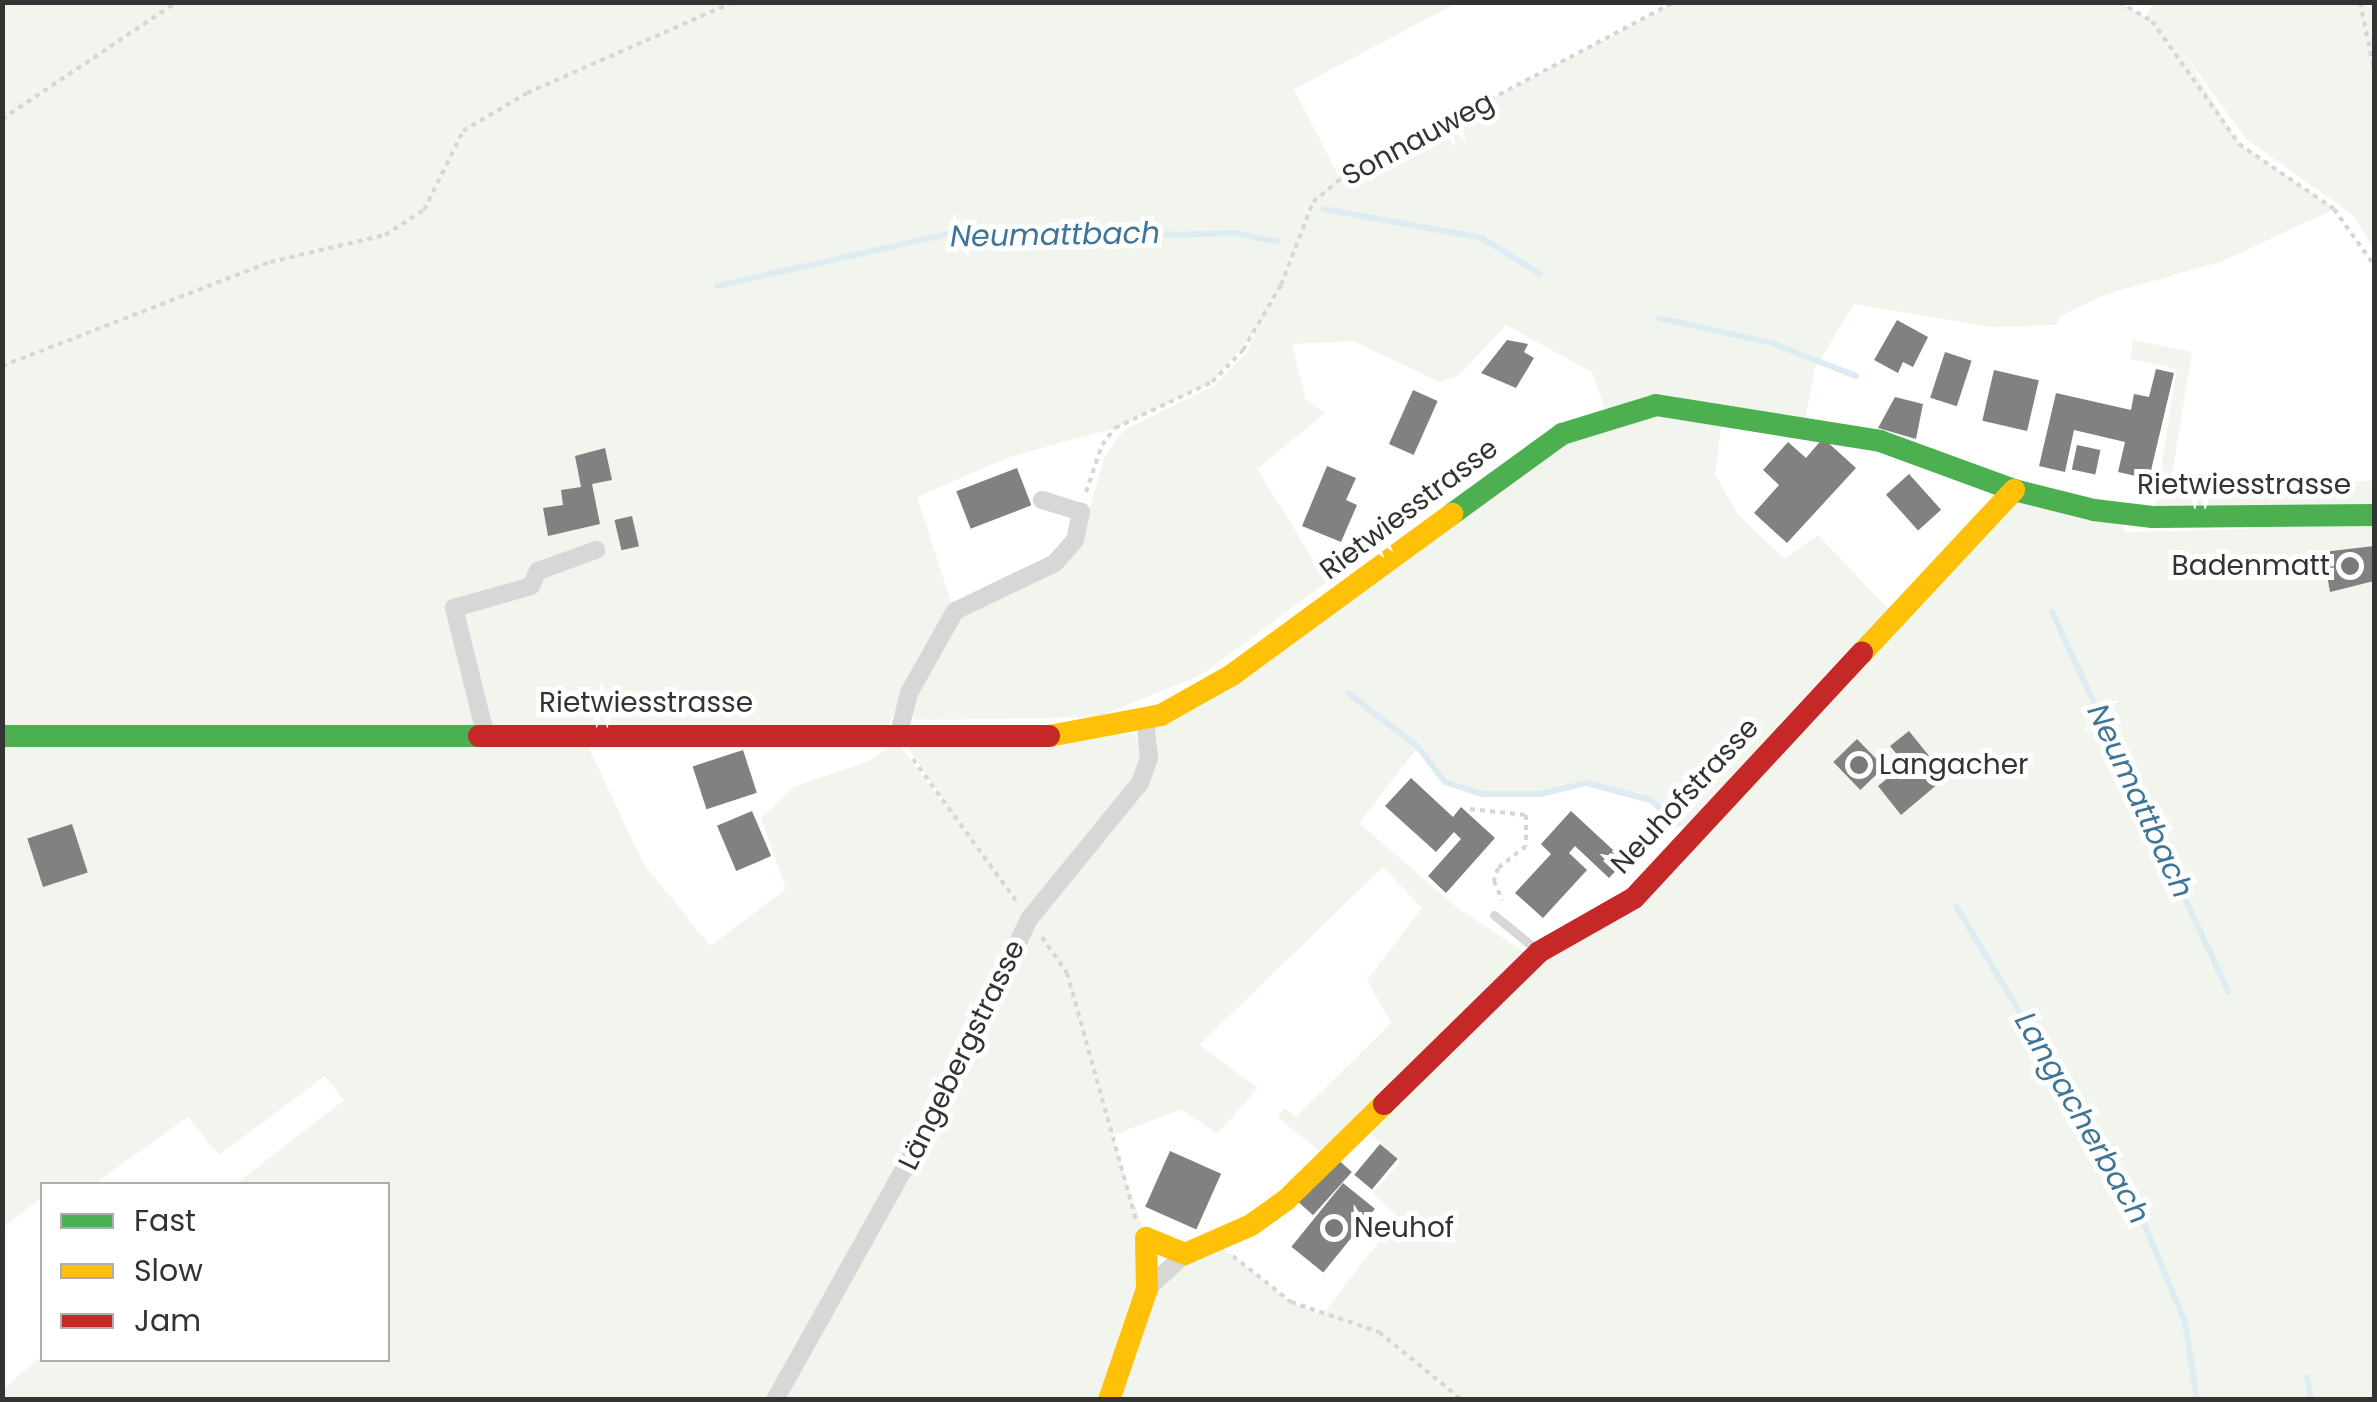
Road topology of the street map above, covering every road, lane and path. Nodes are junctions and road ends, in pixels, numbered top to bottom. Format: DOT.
graph roads {
  1 [pos="177,2"];
  2 [pos="733,2"];
  3 [pos="1674,2"];
  4 [pos="2119,2"];
  5 [pos="2360,2"];
  6 [pos="2374,69"];
  7 [pos="2,119"];
  8 [pos="2374,266"];
  9 [pos="2,366"];
  10 [pos="2014,490"];
  11 [pos="1042,500"];
  12 [pos="1080,512"];
  13 [pos="2374,515"];
  14 [pos="596,550"];
  15 [pos="1145,720"];
  16 [pos="486,734"];
  17 [pos="898,734"];
  18 [pos="2,736"];
  19 [pos="1470,809"];
  20 [pos="1506,906"];
  21 [pos="1494,915"];
  22 [pos="1029,919"];
  23 [pos="1539,952"];
  24 [pos="1146,1238"];
  25 [pos="1215,1242"];
  26 [pos="1186,1254"];
  27 [pos="1147,1289"];
  28 [pos="775,1400"];
  29 [pos="1109,1400"];
  30 [pos="1462,1400"];
  1 -- 7 [label="path"];
  2 -- 9 [label="path"];
  3 -- 12 [label="path, Sonnauweg"];
  4 -- 8 [label="path"];
  5 -- 6 [label="path"];
  10 -- 13 [label="main road, Rietwiesstrasse"];
  10 -- 15 [label="main road, Rietwiesstrasse"];
  10 -- 23 [label="main road, Neuhofstrasse"];
  11 -- 12 [label="street"];
  12 -- 17 [label="street"];
  14 -- 16 [label="street"];
  15 -- 17 [label="main road, Rietwiesstrasse"];
  15 -- 22 [label="street, Längebergstrasse"];
  16 -- 17 [label="main road, Rietwiesstrasse"];
  16 -- 18 [label="main road, Rietwiesstrasse"];
  17 -- 22 [label="path"];
  19 -- 20 [label="path"];
  21 -- 23 [label="lane"];
  22 -- 24 [label="path"];
  22 -- 28 [label="street, Längebergstrasse"];
  23 -- 25 [label="main road, Neuhofstrasse"];
  24 -- 26 [label="main road"];
  24 -- 27 [label="main road, Neuhofstrasse"];
  25 -- 26 [label="main road, Neuhofstrasse"];
  25 -- 30 [label="path"];
  26 -- 27 [label="street, Neuhofstrasse"];
  27 -- 29 [label="main road, Neuhofstrasse"];
}
